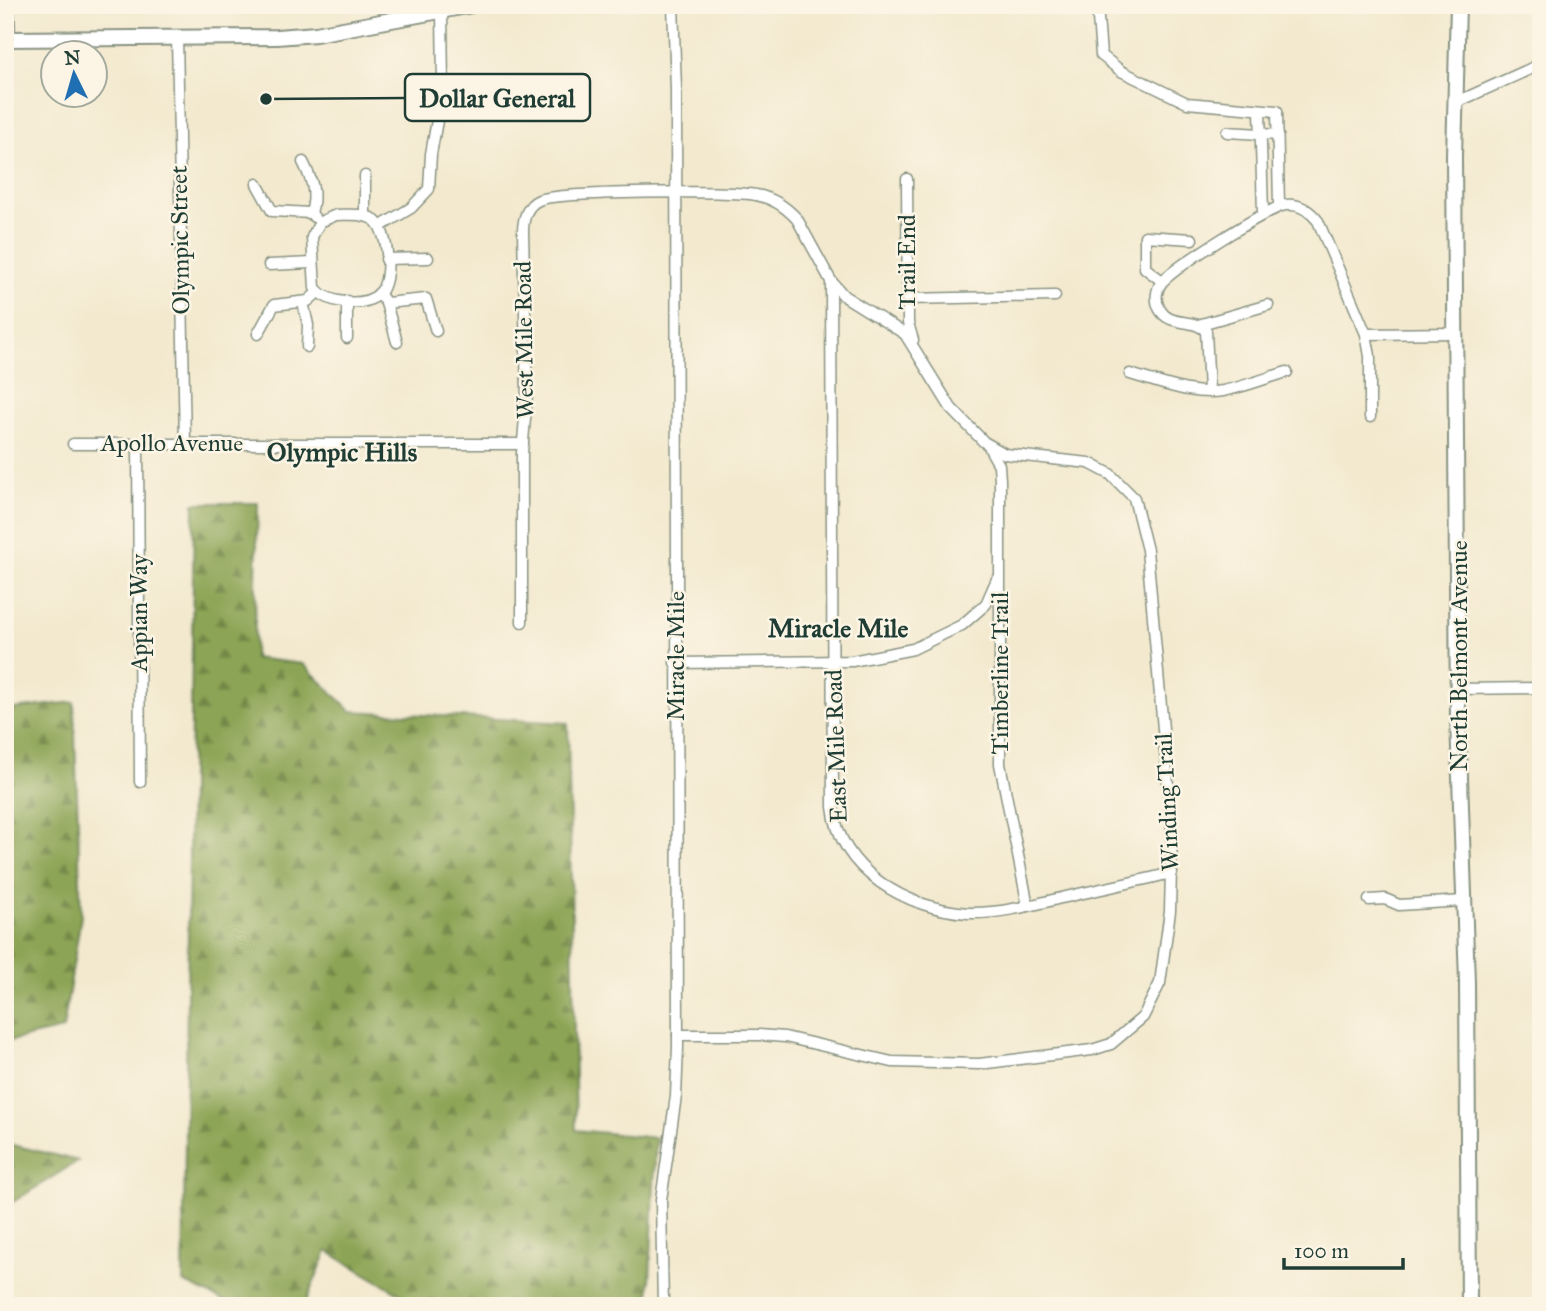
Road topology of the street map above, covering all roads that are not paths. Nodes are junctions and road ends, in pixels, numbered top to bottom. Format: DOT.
graph roads {
  1 [pos="9,5"];
  2 [pos="471,5"];
  3 [pos="673,5"];
  4 [pos="1097,5"];
  5 [pos="1458,5"];
  6 [pos="442,8"];
  7 [pos="177,37"];
  8 [pos="8,39"];
  9 [pos="1541,64"];
  10 [pos="1457,102"];
  11 [pos="1260,110"];
  12 [pos="1227,132"];
  13 [pos="1261,135"];
  14 [pos="1278,135"];
  15 [pos="303,162"];
  16 [pos="365,176"];
  17 [pos="907,179"];
  18 [pos="257,184"];
  19 [pos="676,194"];
  20 [pos="1279,206"];
  21 [pos="311,213"];
  22 [pos="1263,213"];
  23 [pos="365,216"];
  24 [pos="320,222"];
  25 [pos="381,226"];
  26 [pos="1192,239"];
  27 [pos="428,258"];
  28 [pos="386,259"];
  29 [pos="312,263"];
  30 [pos="269,265"];
  31 [pos="831,281"];
  32 [pos="1162,281"];
  33 [pos="318,292"];
  34 [pos="379,293"];
  35 [pos="1055,296"];
  36 [pos="907,299"];
  37 [pos="347,301"];
  38 [pos="303,302"];
  39 [pos="386,303"];
  40 [pos="1268,305"];
  41 [pos="1198,325"];
  42 [pos="436,331"];
  43 [pos="1456,332"];
  44 [pos="258,334"];
  45 [pos="1366,334"];
  46 [pos="347,338"];
  47 [pos="397,342"];
  48 [pos="914,344"];
  49 [pos="307,347"];
  50 [pos="1287,372"];
  51 [pos="1129,374"];
  52 [pos="1209,391"];
  53 [pos="1370,417"];
  54 [pos="984,442"];
  55 [pos="185,443"];
  56 [pos="523,443"];
  57 [pos="73,444"];
  58 [pos="138,444"];
  59 [pos="999,573"];
  60 [pos="522,622"];
  61 [pos="833,661"];
  62 [pos="675,663"];
  63 [pos="1541,688"];
  64 [pos="1458,689"];
  65 [pos="140,782"];
  66 [pos="1172,873"];
  67 [pos="1369,900"];
  68 [pos="1463,901"];
  69 [pos="1028,906"];
  70 [pos="678,1035"];
  71 [pos="663,1306"];
  72 [pos="1469,1306"];
  1 -- 8 [label="street"];
  2 -- 6 [label="street"];
  3 -- 19 [label="street, Miracle Mile"];
  4 -- 11 [label="street"];
  5 -- 10 [label="street, North Belmont Avenue"];
  6 -- 7 [label="street"];
  6 -- 25 [label="street"];
  7 -- 8 [label="street"];
  7 -- 55 [label="street, Olympic Street"];
  9 -- 10 [label="street"];
  10 -- 43 [label="street, North Belmont Avenue"];
  11 -- 13 [label="street"];
  11 -- 14 [label="street"];
  12 -- 13 [label="street"];
  13 -- 14 [label="street"];
  13 -- 22 [label="street"];
  14 -- 20 [label="street"];
  15 -- 21 [label="street"];
  16 -- 23 [label="street"];
  17 -- 36 [label="street, Trail End"];
  18 -- 21 [label="street"];
  19 -- 31 [label="street, East Mile Road"];
  19 -- 56 [label="street, West Mile Road"];
  19 -- 62 [label="street, Miracle Mile"];
  20 -- 22 [label="street"];
  20 -- 45 [label="street"];
  21 -- 24 [label="street"];
  22 -- 32 [label="street"];
  23 -- 24 [label="street"];
  23 -- 25 [label="street"];
  24 -- 29 [label="street"];
  25 -- 28 [label="street"];
  26 -- 32 [label="street"];
  27 -- 28 [label="street"];
  28 -- 34 [label="street"];
  29 -- 30 [label="street"];
  29 -- 33 [label="street"];
  31 -- 48 [label="street, Winding Trail"];
  31 -- 61 [label="street, East Mile Road"];
  32 -- 41 [label="street"];
  33 -- 37 [label="street"];
  33 -- 38 [label="street"];
  34 -- 37 [label="street"];
  34 -- 39 [label="street"];
  35 -- 36 [label="street"];
  36 -- 48 [label="street, Trail End"];
  37 -- 46 [label="street"];
  38 -- 44 [label="street"];
  38 -- 49 [label="street"];
  39 -- 42 [label="street"];
  39 -- 47 [label="street"];
  40 -- 41 [label="street"];
  41 -- 52 [label="street"];
  43 -- 45 [label="street"];
  43 -- 64 [label="street, North Belmont Avenue"];
  45 -- 53 [label="street"];
  48 -- 54 [label="street, Winding Trail"];
  50 -- 52 [label="street"];
  51 -- 52 [label="street"];
  54 -- 59 [label="street, Timberline Trail"];
  54 -- 66 [label="street, Winding Trail"];
  55 -- 56 [label="street, Apollo Avenue"];
  55 -- 58 [label="street, Apollo Avenue"];
  56 -- 60 [label="street, West Mile Road"];
  57 -- 58 [label="street, Apollo Avenue"];
  58 -- 65 [label="street, Appian Way"];
  59 -- 61 [label="street"];
  59 -- 69 [label="street, Timberline Trail"];
  61 -- 62 [label="street"];
  61 -- 69 [label="street, East Mile Road"];
  62 -- 70 [label="street, Miracle Mile"];
  63 -- 64 [label="street"];
  64 -- 68 [label="street, North Belmont Avenue"];
  66 -- 69 [label="street, East Mile Road"];
  66 -- 70 [label="street, Winding Trail"];
  67 -- 68 [label="street"];
  68 -- 72 [label="street, North Belmont Avenue"];
  70 -- 71 [label="street, Miracle Mile"];
}
